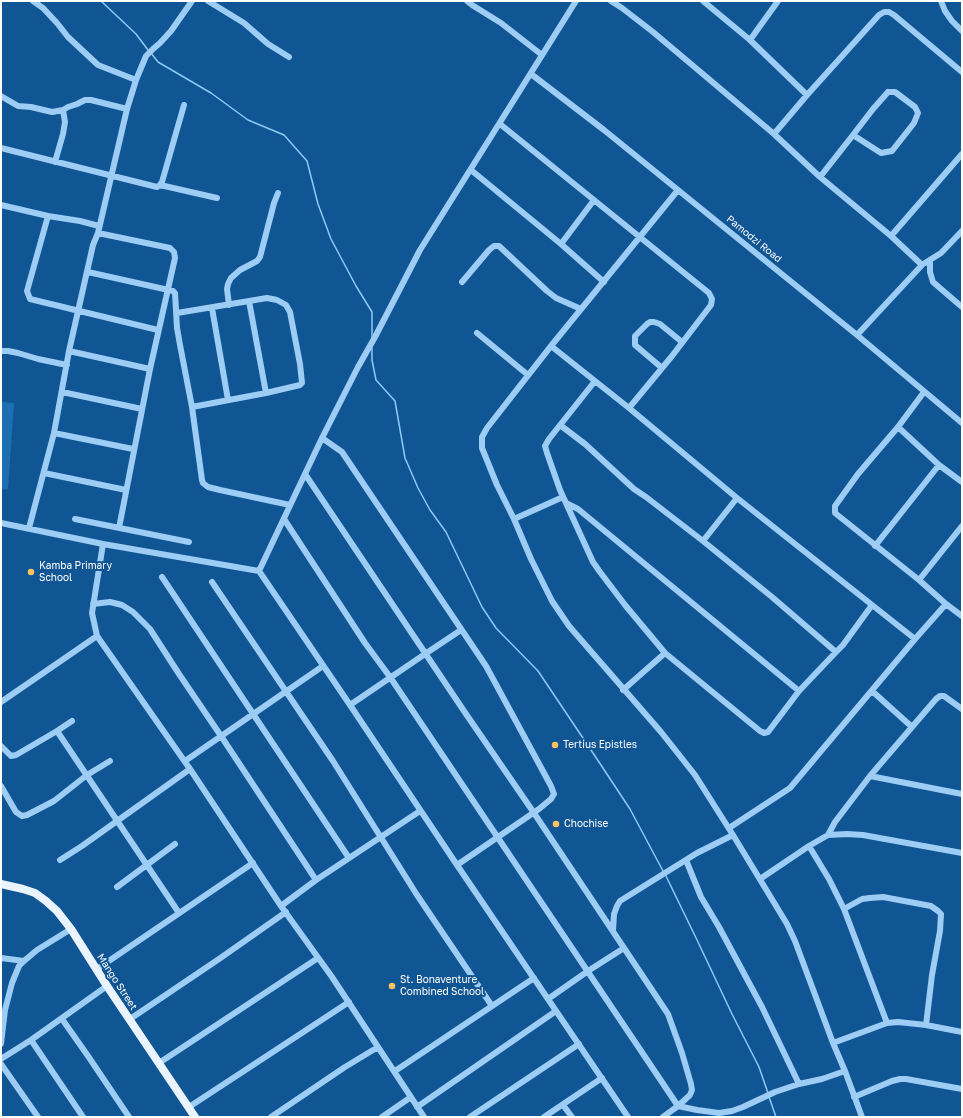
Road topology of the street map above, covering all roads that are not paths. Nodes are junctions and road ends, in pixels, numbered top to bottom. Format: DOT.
graph roads {
  1 [pos="33,1"];
  2 [pos="192,1"];
  3 [pos="208,1"];
  4 [pos="467,1"];
  5 [pos="576,1"];
  6 [pos="611,1"];
  7 [pos="703,1"];
  8 [pos="778,1"];
  9 [pos="941,1"];
  10 [pos="962,31"];
  11 [pos="750,40"];
  12 [pos="542,55"];
  13 [pos="289,56"];
  14 [pos="962,62"];
  15 [pos="960,70"];
  16 [pos="531,74"];
  17 [pos="136,80"];
  18 [pos="807,95"];
  19 [pos="1,96"];
  20 [pos="184,105"];
  21 [pos="127,109"];
  22 [pos="63,110"];
  23 [pos="500,124"];
  24 [pos="774,134"];
  25 [pos="853,135"];
  26 [pos="1,148"];
  27 [pos="962,154"];
  28 [pos="55,162"];
  29 [pos="471,170"];
  30 [pos="111,176"];
  31 [pos="820,177"];
  32 [pos="160,186"];
  33 [pos="678,190"];
  34 [pos="278,193"];
  35 [pos="217,198"];
  36 [pos="594,200"];
  37 [pos="1,204"];
  38 [pos="48,216"];
  39 [pos="98,230"];
  40 [pos="962,231"];
  41 [pos="891,236"];
  42 [pos="640,238"];
  43 [pos="561,244"];
  44 [pos="930,263"];
  45 [pos="922,265"];
  46 [pos="88,272"];
  47 [pos="462,282"];
  48 [pos="604,282"];
  49 [pos="168,290"];
  50 [pos="249,301"];
  51 [pos="229,305"];
  52 [pos="962,307"];
  53 [pos="212,308"];
  54 [pos="581,309"];
  55 [pos="78,312"];
  56 [pos="177,313"];
  57 [pos="158,330"];
  58 [pos="477,333"];
  59 [pos="857,335"];
  60 [pos="682,342"];
  61 [pos="551,346"];
  62 [pos="1,351"];
  63 [pos="70,351"];
  64 [pos="67,365"];
  65 [pos="662,368"];
  66 [pos="150,369"];
  67 [pos="528,375"];
  68 [pos="595,382"];
  69 [pos="62,392"];
  70 [pos="924,392"];
  71 [pos="266,393"];
  72 [pos="228,400"];
  73 [pos="192,407"];
  74 [pos="629,408"];
  75 [pos="142,409"];
  76 [pos="962,423"];
  77 [pos="560,425"];
  78 [pos="898,427"];
  79 [pos="54,433"];
  80 [pos="322,438"];
  81 [pos="133,449"];
  82 [pos="940,464"];
  83 [pos="44,473"];
  84 [pos="305,474"];
  85 [pos="962,482"];
  86 [pos="126,490"];
  87 [pos="737,498"];
  88 [pos="564,500"];
  89 [pos="290,505"];
  90 [pos="284,519"];
  91 [pos="514,519"];
  92 [pos="75,520"];
  93 [pos="1,523"];
  94 [pos="962,526"];
  95 [pos="29,528"];
  96 [pos="119,528"];
  97 [pos="703,541"];
  98 [pos="189,542"];
  99 [pos="103,544"];
  100 [pos="875,546"];
  101 [pos="259,571"];
  102 [pos="162,577"];
  103 [pos="919,580"];
  104 [pos="212,582"];
  105 [pos="93,604"];
  106 [pos="946,604"];
  107 [pos="872,605"];
  108 [pos="961,613"];
  109 [pos="461,630"];
  110 [pos="97,636"];
  111 [pos="914,639"];
  112 [pos="665,652"];
  113 [pos="836,652"];
  114 [pos="425,654"];
  115 [pos="323,666"];
  116 [pos="390,677"];
  117 [pos="623,690"];
  118 [pos="799,691"];
  119 [pos="872,691"];
  120 [pos="286,692"];
  121 [pos="1,702"];
  122 [pos="350,706"];
  123 [pos="962,709"];
  124 [pos="253,714"];
  125 [pos="72,721"];
  126 [pos="912,727"];
  127 [pos="57,731"];
  128 [pos="221,736"];
  129 [pos="1,746"];
  130 [pos="110,761"];
  131 [pos="185,761"];
  132 [pos="190,769"];
  133 [pos="87,775"];
  134 [pos="870,776"];
  135 [pos="1,786"];
  136 [pos="962,794"];
  137 [pos="420,811"];
  138 [pos="534,812"];
  139 [pos="118,821"];
  140 [pos="729,828"];
  141 [pos="733,835"];
  142 [pos="828,835"];
  143 [pos="380,836"];
  144 [pos="498,838"];
  145 [pos="175,844"];
  146 [pos="809,846"];
  147 [pos="962,853"];
  148 [pos="349,858"];
  149 [pos="60,860"];
  150 [pos="686,860"];
  151 [pos="252,863"];
  152 [pos="146,865"];
  153 [pos="457,866"];
  154 [pos="760,879"];
  155 [pos="316,880"];
  156 [pos="1,884"];
  157 [pos="117,886"];
  158 [pos="281,906"];
  159 [pos="844,909"];
  160 [pos="286,912"];
  161 [pos="179,913"];
  162 [pos="70,929"];
  163 [pos="613,930"];
  164 [pos="624,948"];
  165 [pos="1,958"];
  166 [pos="318,958"];
  167 [pos="24,961"];
  168 [pos="97,969"];
  169 [pos="588,971"];
  170 [pos="534,978"];
  171 [pos="107,986"];
  172 [pos="548,999"];
  173 [pos="349,1002"];
  174 [pos="492,1006"];
  175 [pos="3,1009"];
  176 [pos="556,1011"];
  177 [pos="62,1019"];
  178 [pos="130,1019"];
  179 [pos="887,1023"];
  180 [pos="926,1025"];
  181 [pos="962,1032"];
  182 [pos="31,1040"];
  183 [pos="833,1043"];
  184 [pos="1,1044"];
  185 [pos="579,1044"];
  186 [pos="378,1047"];
  187 [pos="1,1059"];
  188 [pos="159,1063"];
  189 [pos="1,1064"];
  190 [pos="395,1071"];
  191 [pos="845,1071"];
  192 [pos="602,1078"];
  193 [pos="799,1084"];
  194 [pos="962,1089"];
  195 [pos="411,1097"];
  196 [pos="854,1097"];
  197 [pos="563,1104"];
  198 [pos="678,1106"];
  199 [pos="417,1107"];
  200 [pos="192,1114"];
  201 [pos="719,1115"];
  202 [pos="38,1117"];
  203 [pos="83,1117"];
  204 [pos="130,1117"];
  205 [pos="271,1117"];
  206 [pos="382,1117"];
  207 [pos="424,1117"];
  208 [pos="470,1117"];
  209 [pos="544,1117"];
  210 [pos="572,1117"];
  211 [pos="628,1117"];
  212 [pos="663,1117"];
  213 [pos="862,1117"];
  1 -- 17 [label="street"];
  2 -- 17 [label="street"];
  3 -- 13 [label="street"];
  4 -- 12 [label="street"];
  5 -- 12 [label="street"];
  6 -- 24 [label="street"];
  7 -- 11 [label="street"];
  8 -- 11 [label="street"];
  9 -- 10 [label="street"];
  11 -- 18 [label="street"];
  12 -- 16 [label="street"];
  14 -- 15 [label="street"];
  15 -- 18 [label="street"];
  16 -- 23 [label="street"];
  16 -- 33 [label="street, Pamodzi Road"];
  17 -- 21 [label="street"];
  18 -- 24 [label="street"];
  19 -- 22 [label="street"];
  20 -- 32 [label="street"];
  21 -- 22 [label="street"];
  21 -- 30 [label="street"];
  22 -- 28 [label="street"];
  23 -- 29 [label="street"];
  23 -- 36 [label="street"];
  24 -- 31 [label="street"];
  25 -- 25 [label="street"];
  25 -- 31 [label="street"];
  26 -- 28 [label="street"];
  27 -- 41 [label="street"];
  28 -- 30 [label="street"];
  29 -- 43 [label="street"];
  29 -- 80 [label="street"];
  30 -- 32 [label="street"];
  30 -- 39 [label="street"];
  31 -- 41 [label="street"];
  32 -- 35 [label="street"];
  33 -- 42 [label="street"];
  33 -- 59 [label="street, Pamodzi Road"];
  34 -- 51 [label="street"];
  36 -- 42 [label="street"];
  36 -- 43 [label="street"];
  37 -- 38 [label="street"];
  38 -- 39 [label="street"];
  38 -- 55 [label="street"];
  39 -- 46 [label="street"];
  39 -- 49 [label="street"];
  40 -- 45 [label="street"];
  41 -- 45 [label="street"];
  42 -- 48 [label="street"];
  42 -- 60 [label="street"];
  43 -- 48 [label="street"];
  44 -- 52 [label="street"];
  45 -- 59 [label="street"];
  46 -- 49 [label="street"];
  46 -- 55 [label="street"];
  47 -- 54 [label="street"];
  48 -- 54 [label="street"];
  49 -- 56 [label="street"];
  49 -- 57 [label="street"];
  50 -- 51 [label="street"];
  50 -- 71 [label="street"];
  50 -- 71 [label="street"];
  51 -- 53 [label="street"];
  53 -- 56 [label="street"];
  53 -- 72 [label="street"];
  54 -- 61 [label="street"];
  55 -- 57 [label="street"];
  55 -- 63 [label="street"];
  56 -- 73 [label="street"];
  57 -- 66 [label="street"];
  58 -- 67 [label="street"];
  59 -- 70 [label="street, Pamodzi Road"];
  60 -- 65 [label="street"];
  60 -- 65 [label="street"];
  61 -- 67 [label="street"];
  61 -- 68 [label="street"];
  62 -- 64 [label="street"];
  63 -- 64 [label="street"];
  63 -- 66 [label="street"];
  64 -- 69 [label="street"];
  65 -- 74 [label="street"];
  66 -- 75 [label="street"];
  67 -- 91 [label="street"];
  68 -- 74 [label="street"];
  68 -- 77 [label="street"];
  69 -- 75 [label="street"];
  69 -- 79 [label="street"];
  70 -- 76 [label="street, Pamodzi Road"];
  70 -- 78 [label="street"];
  71 -- 72 [label="street"];
  72 -- 73 [label="street"];
  73 -- 89 [label="street"];
  74 -- 87 [label="street"];
  75 -- 81 [label="street"];
  77 -- 88 [label="street"];
  77 -- 97 [label="street"];
  78 -- 82 [label="street"];
  78 -- 100 [label="street"];
  79 -- 81 [label="street"];
  79 -- 83 [label="street"];
  80 -- 84 [label="street"];
  80 -- 109 [label="street"];
  81 -- 86 [label="street"];
  82 -- 85 [label="street"];
  82 -- 100 [label="street"];
  83 -- 86 [label="street"];
  83 -- 95 [label="street"];
  84 -- 89 [label="street"];
  84 -- 114 [label="street"];
  86 -- 96 [label="street"];
  87 -- 97 [label="street"];
  87 -- 107 [label="street"];
  88 -- 91 [label="street"];
  88 -- 112 [label="street"];
  88 -- 118 [label="street"];
  89 -- 90 [label="street"];
  90 -- 101 [label="street"];
  90 -- 116 [label="street"];
  91 -- 117 [label="street"];
  92 -- 96 [label="street"];
  93 -- 95 [label="street"];
  94 -- 103 [label="street"];
  95 -- 99 [label="street"];
  96 -- 98 [label="street"];
  97 -- 113 [label="street"];
  99 -- 101 [label="street"];
  99 -- 105 [label="street"];
  100 -- 103 [label="street"];
  101 -- 115 [label="street"];
  102 -- 124 [label="street"];
  103 -- 106 [label="street"];
  104 -- 120 [label="street"];
  105 -- 110 [label="street"];
  105 -- 128 [label="street"];
  106 -- 108 [label="street"];
  106 -- 111 [label="street"];
  107 -- 111 [label="street"];
  107 -- 113 [label="street"];
  109 -- 114 [label="street"];
  109 -- 138 [label="street"];
  110 -- 121 [label="street"];
  110 -- 131 [label="street"];
  111 -- 119 [label="street"];
  112 -- 117 [label="street"];
  112 -- 118 [label="street"];
  113 -- 118 [label="street"];
  114 -- 116 [label="street"];
  114 -- 138 [label="street"];
  115 -- 120 [label="street"];
  115 -- 122 [label="street"];
  116 -- 122 [label="street"];
  116 -- 144 [label="street"];
  117 -- 140 [label="street"];
  119 -- 126 [label="street"];
  119 -- 140 [label="street"];
  120 -- 124 [label="street"];
  120 -- 143 [label="street"];
  122 -- 137 [label="street"];
  123 -- 126 [label="street"];
  124 -- 128 [label="street"];
  124 -- 148 [label="street"];
  125 -- 127 [label="street"];
  126 -- 134 [label="street"];
  127 -- 129 [label="street"];
  127 -- 133 [label="street"];
  128 -- 131 [label="street"];
  128 -- 155 [label="street"];
  130 -- 133 [label="street"];
  131 -- 132 [label="street"];
  132 -- 139 [label="street"];
  132 -- 151 [label="street"];
  133 -- 135 [label="street"];
  133 -- 139 [label="street"];
  134 -- 136 [label="street"];
  134 -- 142 [label="street"];
  137 -- 143 [label="street"];
  137 -- 153 [label="street"];
  138 -- 144 [label="street"];
  138 -- 163 [label="street"];
  139 -- 149 [label="street"];
  139 -- 152 [label="street"];
  140 -- 141 [label="street"];
  141 -- 150 [label="street"];
  141 -- 154 [label="street"];
  142 -- 146 [label="street"];
  142 -- 147 [label="street"];
  143 -- 148 [label="street"];
  143 -- 174 [label="street"];
  144 -- 153 [label="street"];
  144 -- 169 [label="street"];
  145 -- 152 [label="street"];
  146 -- 154 [label="street"];
  146 -- 159 [label="street"];
  148 -- 155 [label="street"];
  150 -- 163 [label="street"];
  150 -- 193 [label="street"];
  151 -- 158 [label="street"];
  151 -- 161 [label="street"];
  152 -- 157 [label="street"];
  152 -- 161 [label="street"];
  153 -- 170 [label="street"];
  154 -- 183 [label="street"];
  155 -- 158 [label="street"];
  156 -- 162 [label="main road, Mango Street"];
  158 -- 160 [label="street"];
  159 -- 179 [label="street"];
  159 -- 180 [label="street"];
  160 -- 166 [label="street"];
  160 -- 178 [label="street"];
  161 -- 168 [label="street"];
  162 -- 167 [label="street"];
  162 -- 168 [label="main road, Mango Street"];
  163 -- 164 [label="street"];
  164 -- 169 [label="street"];
  164 -- 198 [label="street"];
  165 -- 167 [label="street"];
  166 -- 173 [label="street"];
  166 -- 188 [label="street"];
  167 -- 175 [label="street"];
  168 -- 171 [label="main road, Mango Street"];
  169 -- 172 [label="street"];
  169 -- 198 [label="street"];
  170 -- 172 [label="street"];
  170 -- 174 [label="street"];
  171 -- 177 [label="street"];
  171 -- 178 [label="main road, Mango Street"];
  172 -- 176 [label="street"];
  173 -- 186 [label="street"];
  173 -- 200 [label="street"];
  174 -- 190 [label="street"];
  175 -- 184 [label="street"];
  176 -- 185 [label="street"];
  176 -- 199 [label="street"];
  177 -- 182 [label="street"];
  177 -- 204 [label="street"];
  178 -- 188 [label="main road, Mango Street"];
  179 -- 180 [label="street"];
  179 -- 183 [label="street"];
  180 -- 181 [label="street"];
  182 -- 187 [label="street"];
  182 -- 203 [label="street"];
  183 -- 191 [label="street"];
  185 -- 192 [label="street"];
  185 -- 208 [label="street"];
  186 -- 190 [label="street"];
  186 -- 205 [label="street"];
  188 -- 200 [label="main road, Mango Street"];
  189 -- 202 [label="street"];
  190 -- 195 [label="street"];
  191 -- 193 [label="street"];
  191 -- 196 [label="street"];
  192 -- 197 [label="street"];
  192 -- 211 [label="street"];
  193 -- 201 [label="street"];
  194 -- 196 [label="street"];
  195 -- 199 [label="street"];
  195 -- 206 [label="street"];
  196 -- 213 [label="street"];
  197 -- 209 [label="street"];
  197 -- 210 [label="street"];
  198 -- 201 [label="street"];
  198 -- 212 [label="street"];
  199 -- 207 [label="street"];
}
